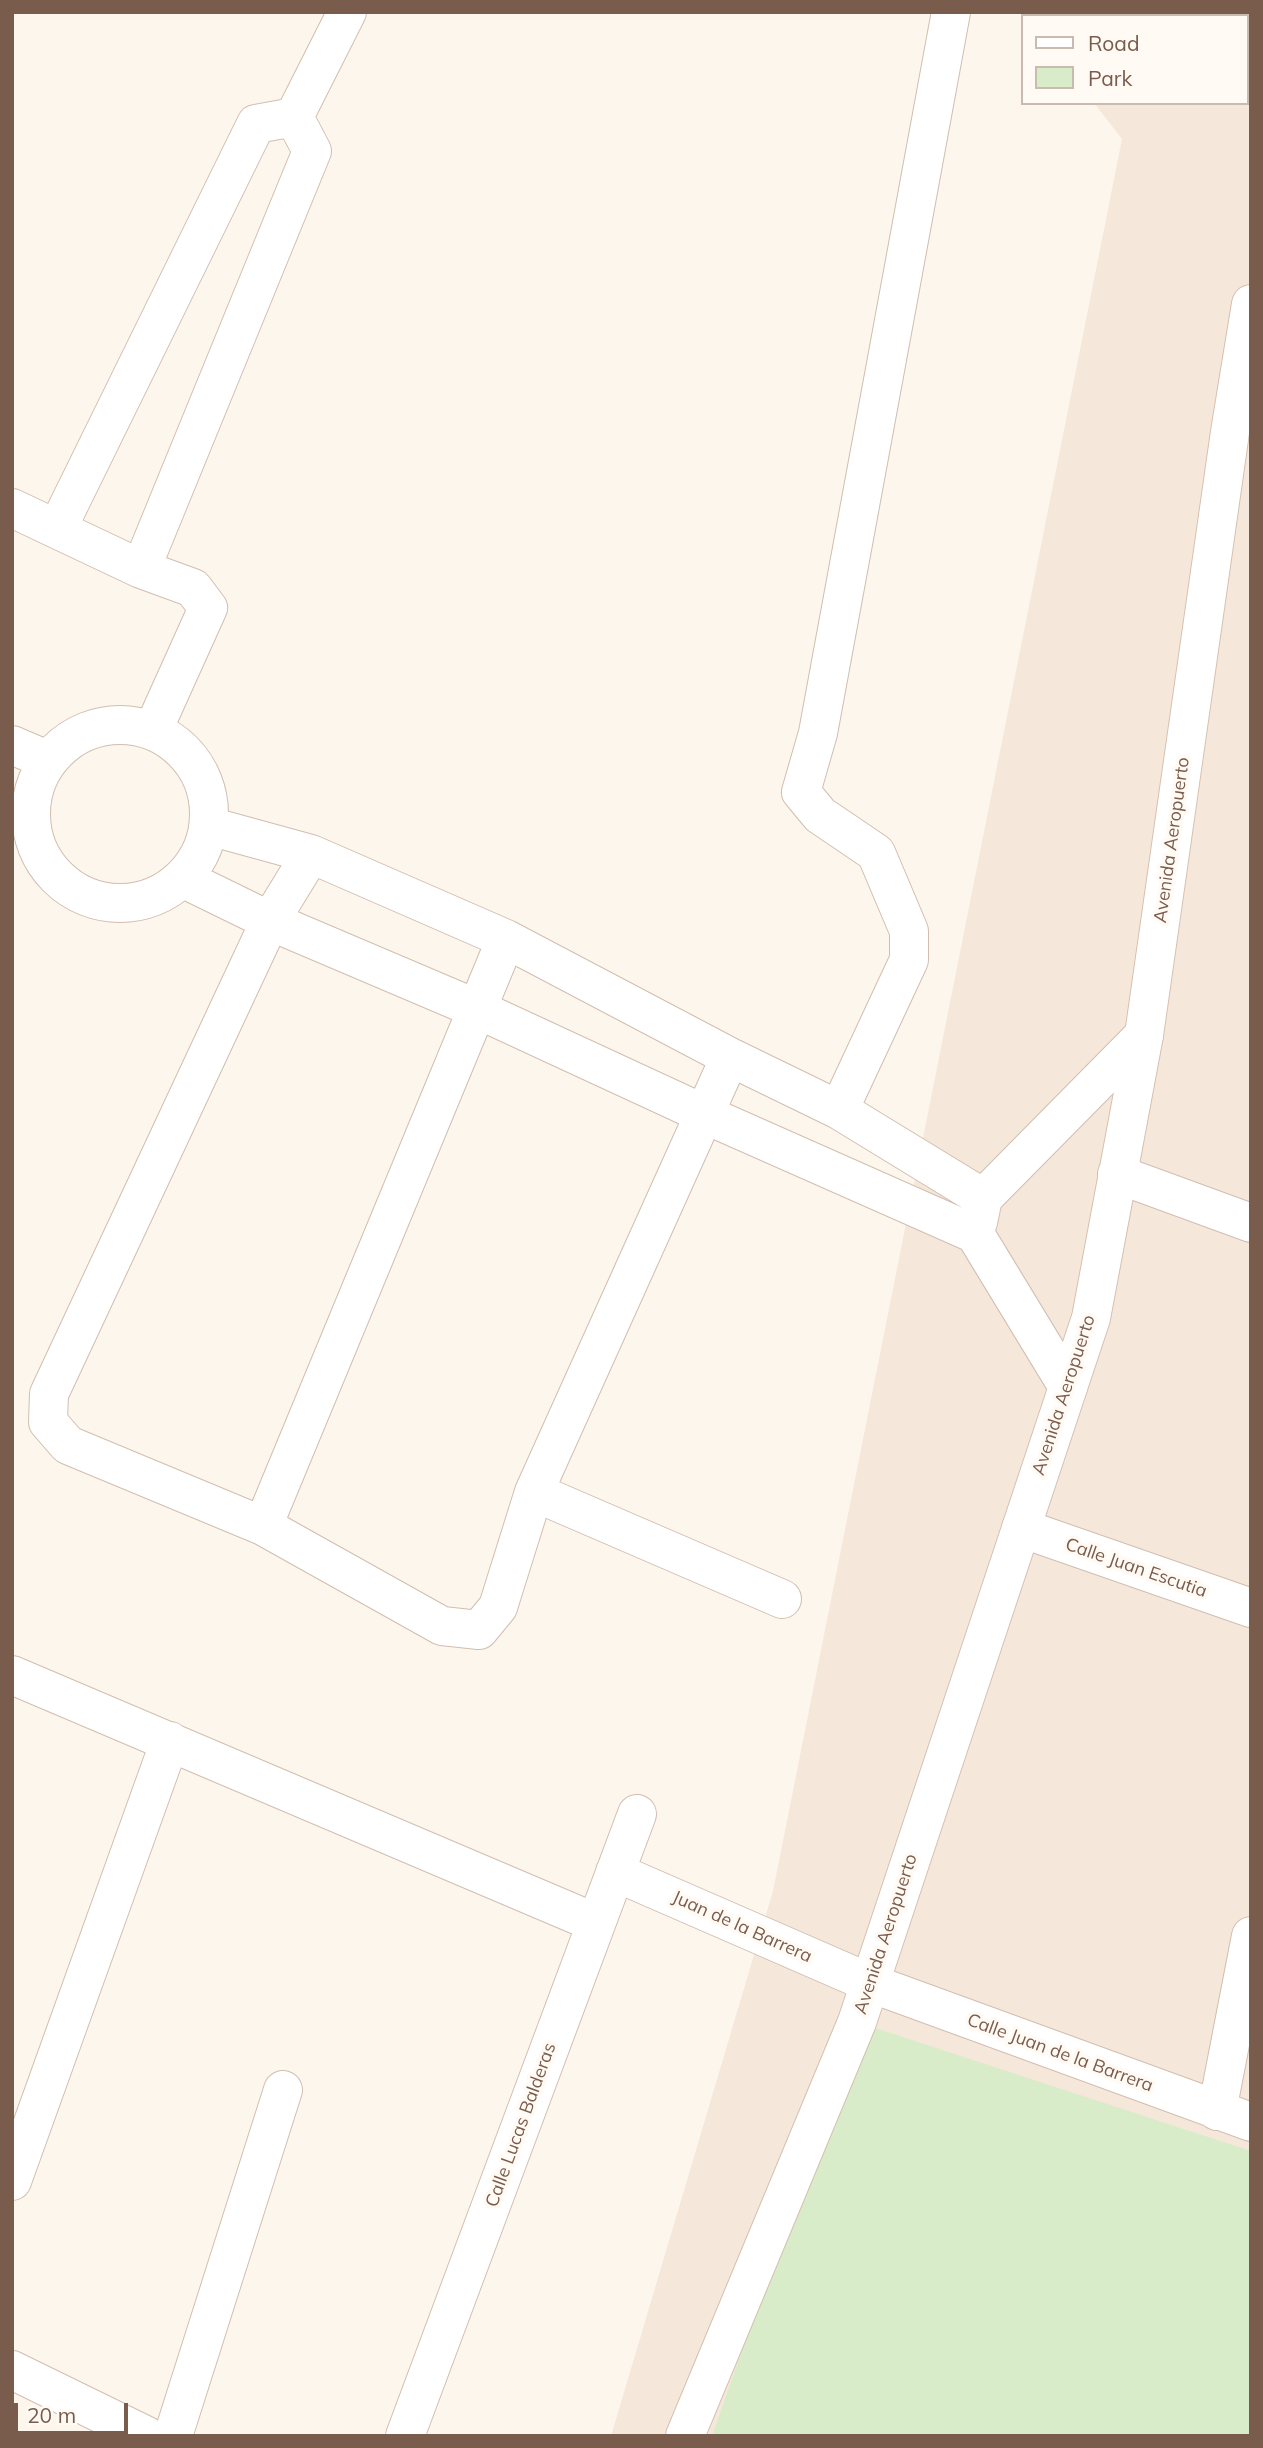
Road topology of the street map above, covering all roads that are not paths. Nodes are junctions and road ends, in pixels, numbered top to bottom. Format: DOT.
graph roads {
  1 [pos="348,12"];
  2 [pos="951,12"];
  3 [pos="294,117"];
  4 [pos="1251,304"];
  5 [pos="1240,434"];
  6 [pos="12,508"];
  7 [pos="57,529"];
  8 [pos="141,569"];
  9 [pos="153,730"];
  10 [pos="12,745"];
  11 [pos="47,760"];
  12 [pos="209,826"];
  13 [pos="311,854"];
  14 [pos="182,878"];
  15 [pos="270,921"];
  16 [pos="506,939"];
  17 [pos="477,1009"];
  18 [pos="1144,1035"];
  19 [pos="730,1057"];
  20 [pos="839,1110"];
  21 [pos="704,1114"];
  22 [pos="1117,1174"];
  23 [pos="979,1216"];
  24 [pos="1251,1223"];
  25 [pos="1068,1387"];
  26 [pos="534,1492"];
  27 [pos="263,1526"];
  28 [pos="1021,1528"];
  29 [pos="782,1599"];
  30 [pos="1251,1608"];
  31 [pos="12,1675"];
  32 [pos="170,1741"];
  33 [pos="637,1814"];
  34 [pos="615,1872"];
  35 [pos="596,1923"];
  36 [pos="1251,1936"];
  37 [pos="870,1983"];
  38 [pos="283,2090"];
  39 [pos="1234,2117"];
  40 [pos="12,2180"];
  41 [pos="12,2370"];
  42 [pos="147,2436"];
  43 [pos="173,2436"];
  44 [pos="405,2436"];
  45 [pos="685,2436"];
  1 -- 3 [label="street"];
  2 -- 20 [label="street"];
  3 -- 7 [label="street"];
  3 -- 8 [label="street"];
  4 -- 5 [label="street, Avenida Aeropuerto"];
  5 -- 18 [label="street, Avenida Aeropuerto"];
  6 -- 7 [label="street"];
  7 -- 8 [label="street"];
  8 -- 9 [label="street"];
  9 -- 11 [label="street"];
  9 -- 12 [label="street"];
  10 -- 11 [label="street"];
  11 -- 14 [label="street"];
  12 -- 13 [label="street"];
  12 -- 14 [label="street"];
  13 -- 15 [label="street"];
  13 -- 16 [label="street"];
  14 -- 15 [label="street"];
  15 -- 17 [label="street"];
  15 -- 27 [label="street"];
  16 -- 17 [label="street"];
  16 -- 19 [label="street"];
  17 -- 21 [label="street"];
  17 -- 27 [label="street"];
  18 -- 22 [label="street, Avenida Aeropuerto"];
  18 -- 23 [label="street"];
  19 -- 20 [label="street"];
  19 -- 21 [label="street"];
  20 -- 23 [label="street"];
  21 -- 23 [label="street"];
  21 -- 26 [label="street"];
  22 -- 24 [label="street"];
  22 -- 25 [label="street, Avenida Aeropuerto"];
  23 -- 25 [label="street"];
  25 -- 28 [label="street, Avenida Aeropuerto"];
  26 -- 27 [label="street"];
  26 -- 29 [label="street"];
  28 -- 30 [label="street, Calle Juan Escutia"];
  28 -- 37 [label="street, Avenida Aeropuerto"];
  31 -- 32 [label="street"];
  32 -- 35 [label="street"];
  32 -- 40 [label="street"];
  33 -- 34 [label="street, Calle Lucas Balderas"];
  34 -- 35 [label="street, Calle Lucas Balderas"];
  34 -- 37 [label="street, Juan de la Barrera"];
  35 -- 44 [label="street, Calle Lucas Balderas"];
  36 -- 39 [label="street"];
  37 -- 39 [label="street, Calle Juan de la Barrera"];
  37 -- 45 [label="street, Avenida Aeropuerto"];
  38 -- 43 [label="street"];
  41 -- 42 [label="street"];
}
